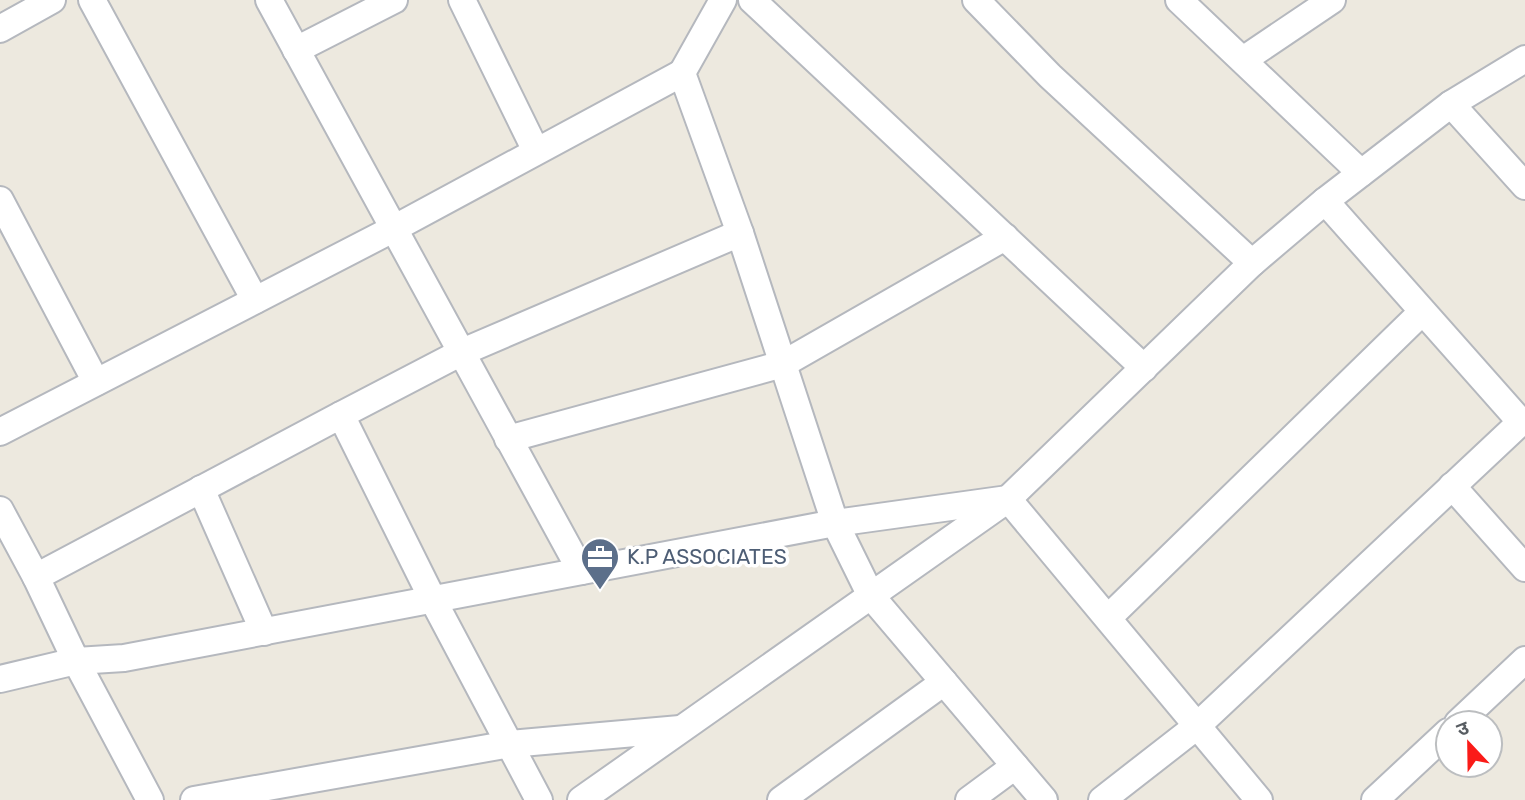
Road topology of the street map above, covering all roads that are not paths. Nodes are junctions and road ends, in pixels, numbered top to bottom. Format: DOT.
graph roads {
  1 [pos="52,0"];
  2 [pos="92,0"];
  3 [pos="269,0"];
  4 [pos="394,0"];
  5 [pos="461,0"];
  6 [pos="723,0"];
  7 [pos="752,0"];
  8 [pos="976,0"];
  9 [pos="1179,0"];
  10 [pos="1332,0"];
  11 [pos="0,29"];
  12 [pos="296,50"];
  13 [pos="1525,59"];
  14 [pos="1243,60"];
  15 [pos="682,73"];
  16 [pos="1451,104"];
  17 [pos="536,151"];
  18 [pos="1361,173"];
  19 [pos="1525,186"];
  20 [pos="1325,201"];
  21 [pos="1,205"];
  22 [pos="393,229"];
  23 [pos="740,233"];
  24 [pos="1005,237"];
  25 [pos="1252,263"];
  26 [pos="255,300"];
  27 [pos="1422,312"];
  28 [pos="460,353"];
  29 [pos="783,364"];
  30 [pos="1144,368"];
  31 [pos="96,382"];
  32 [pos="341,415"];
  33 [pos="1523,424"];
  34 [pos="0,432"];
  35 [pos="508,439"];
  36 [pos="1452,486"];
  37 [pos="201,489"];
  38 [pos="1009,499"];
  39 [pos="0,510"];
  40 [pos="835,523"];
  41 [pos="1525,568"];
  42 [pos="581,571"];
  43 [pos="36,577"];
  44 [pos="871,596"];
  45 [pos="433,600"];
  46 [pos="1108,618"];
  47 [pos="264,632"];
  48 [pos="1525,660"];
  49 [pos="76,661"];
  50 [pos="0,680"];
  51 [pos="944,682"];
  52 [pos="1473,709"];
  53 [pos="1197,726"];
  54 [pos="682,729"];
  55 [pos="510,744"];
  56 [pos="1434,745"];
  57 [pos="1015,766"];
  58 [pos="150,800"];
  59 [pos="194,800"];
  60 [pos="539,800"];
  61 [pos="581,800"];
  62 [pos="781,800"];
  63 [pos="969,800"];
  64 [pos="1044,800"];
  65 [pos="1102,800"];
  66 [pos="1259,800"];
  67 [pos="1374,800"];
  1 -- 11 [label="street"];
  2 -- 26 [label="street"];
  3 -- 12 [label="street"];
  4 -- 12 [label="street"];
  5 -- 17 [label="street"];
  6 -- 15 [label="street"];
  7 -- 24 [label="street"];
  8 -- 25 [label="street"];
  9 -- 14 [label="street"];
  10 -- 14 [label="street"];
  12 -- 22 [label="street"];
  13 -- 16 [label="street"];
  14 -- 18 [label="street"];
  15 -- 17 [label="street"];
  15 -- 23 [label="street"];
  16 -- 18 [label="street"];
  16 -- 19 [label="street"];
  17 -- 22 [label="street"];
  18 -- 20 [label="street"];
  20 -- 25 [label="street"];
  20 -- 27 [label="street"];
  21 -- 31 [label="street"];
  22 -- 26 [label="street"];
  22 -- 28 [label="street"];
  23 -- 28 [label="street"];
  23 -- 29 [label="street"];
  24 -- 29 [label="street"];
  24 -- 30 [label="street"];
  25 -- 30 [label="street"];
  26 -- 31 [label="street"];
  27 -- 33 [label="street"];
  27 -- 46 [label="street"];
  28 -- 32 [label="street"];
  28 -- 35 [label="street"];
  29 -- 35 [label="street"];
  29 -- 40 [label="street"];
  30 -- 38 [label="street"];
  31 -- 34 [label="street"];
  32 -- 37 [label="street"];
  32 -- 45 [label="street"];
  33 -- 36 [label="street"];
  35 -- 42 [label="street"];
  36 -- 41 [label="street"];
  36 -- 53 [label="street"];
  37 -- 43 [label="street"];
  37 -- 47 [label="street"];
  38 -- 40 [label="street"];
  38 -- 44 [label="street"];
  38 -- 46 [label="street"];
  39 -- 43 [label="street"];
  40 -- 42 [label="street"];
  40 -- 44 [label="street"];
  42 -- 45 [label="street"];
  43 -- 49 [label="street"];
  44 -- 51 [label="street"];
  44 -- 54 [label="street"];
  45 -- 47 [label="street"];
  45 -- 55 [label="street"];
  46 -- 53 [label="street"];
  47 -- 49 [label="street"];
  48 -- 52 [label="street"];
  49 -- 50 [label="street"];
  49 -- 58 [label="street"];
  51 -- 57 [label="street"];
  51 -- 62 [label="street"];
  53 -- 65 [label="street"];
  53 -- 66 [label="street"];
  54 -- 55 [label="street"];
  54 -- 61 [label="street"];
  55 -- 59 [label="street"];
  55 -- 60 [label="street"];
  56 -- 67 [label="street"];
  57 -- 63 [label="street"];
  57 -- 64 [label="street"];
}
